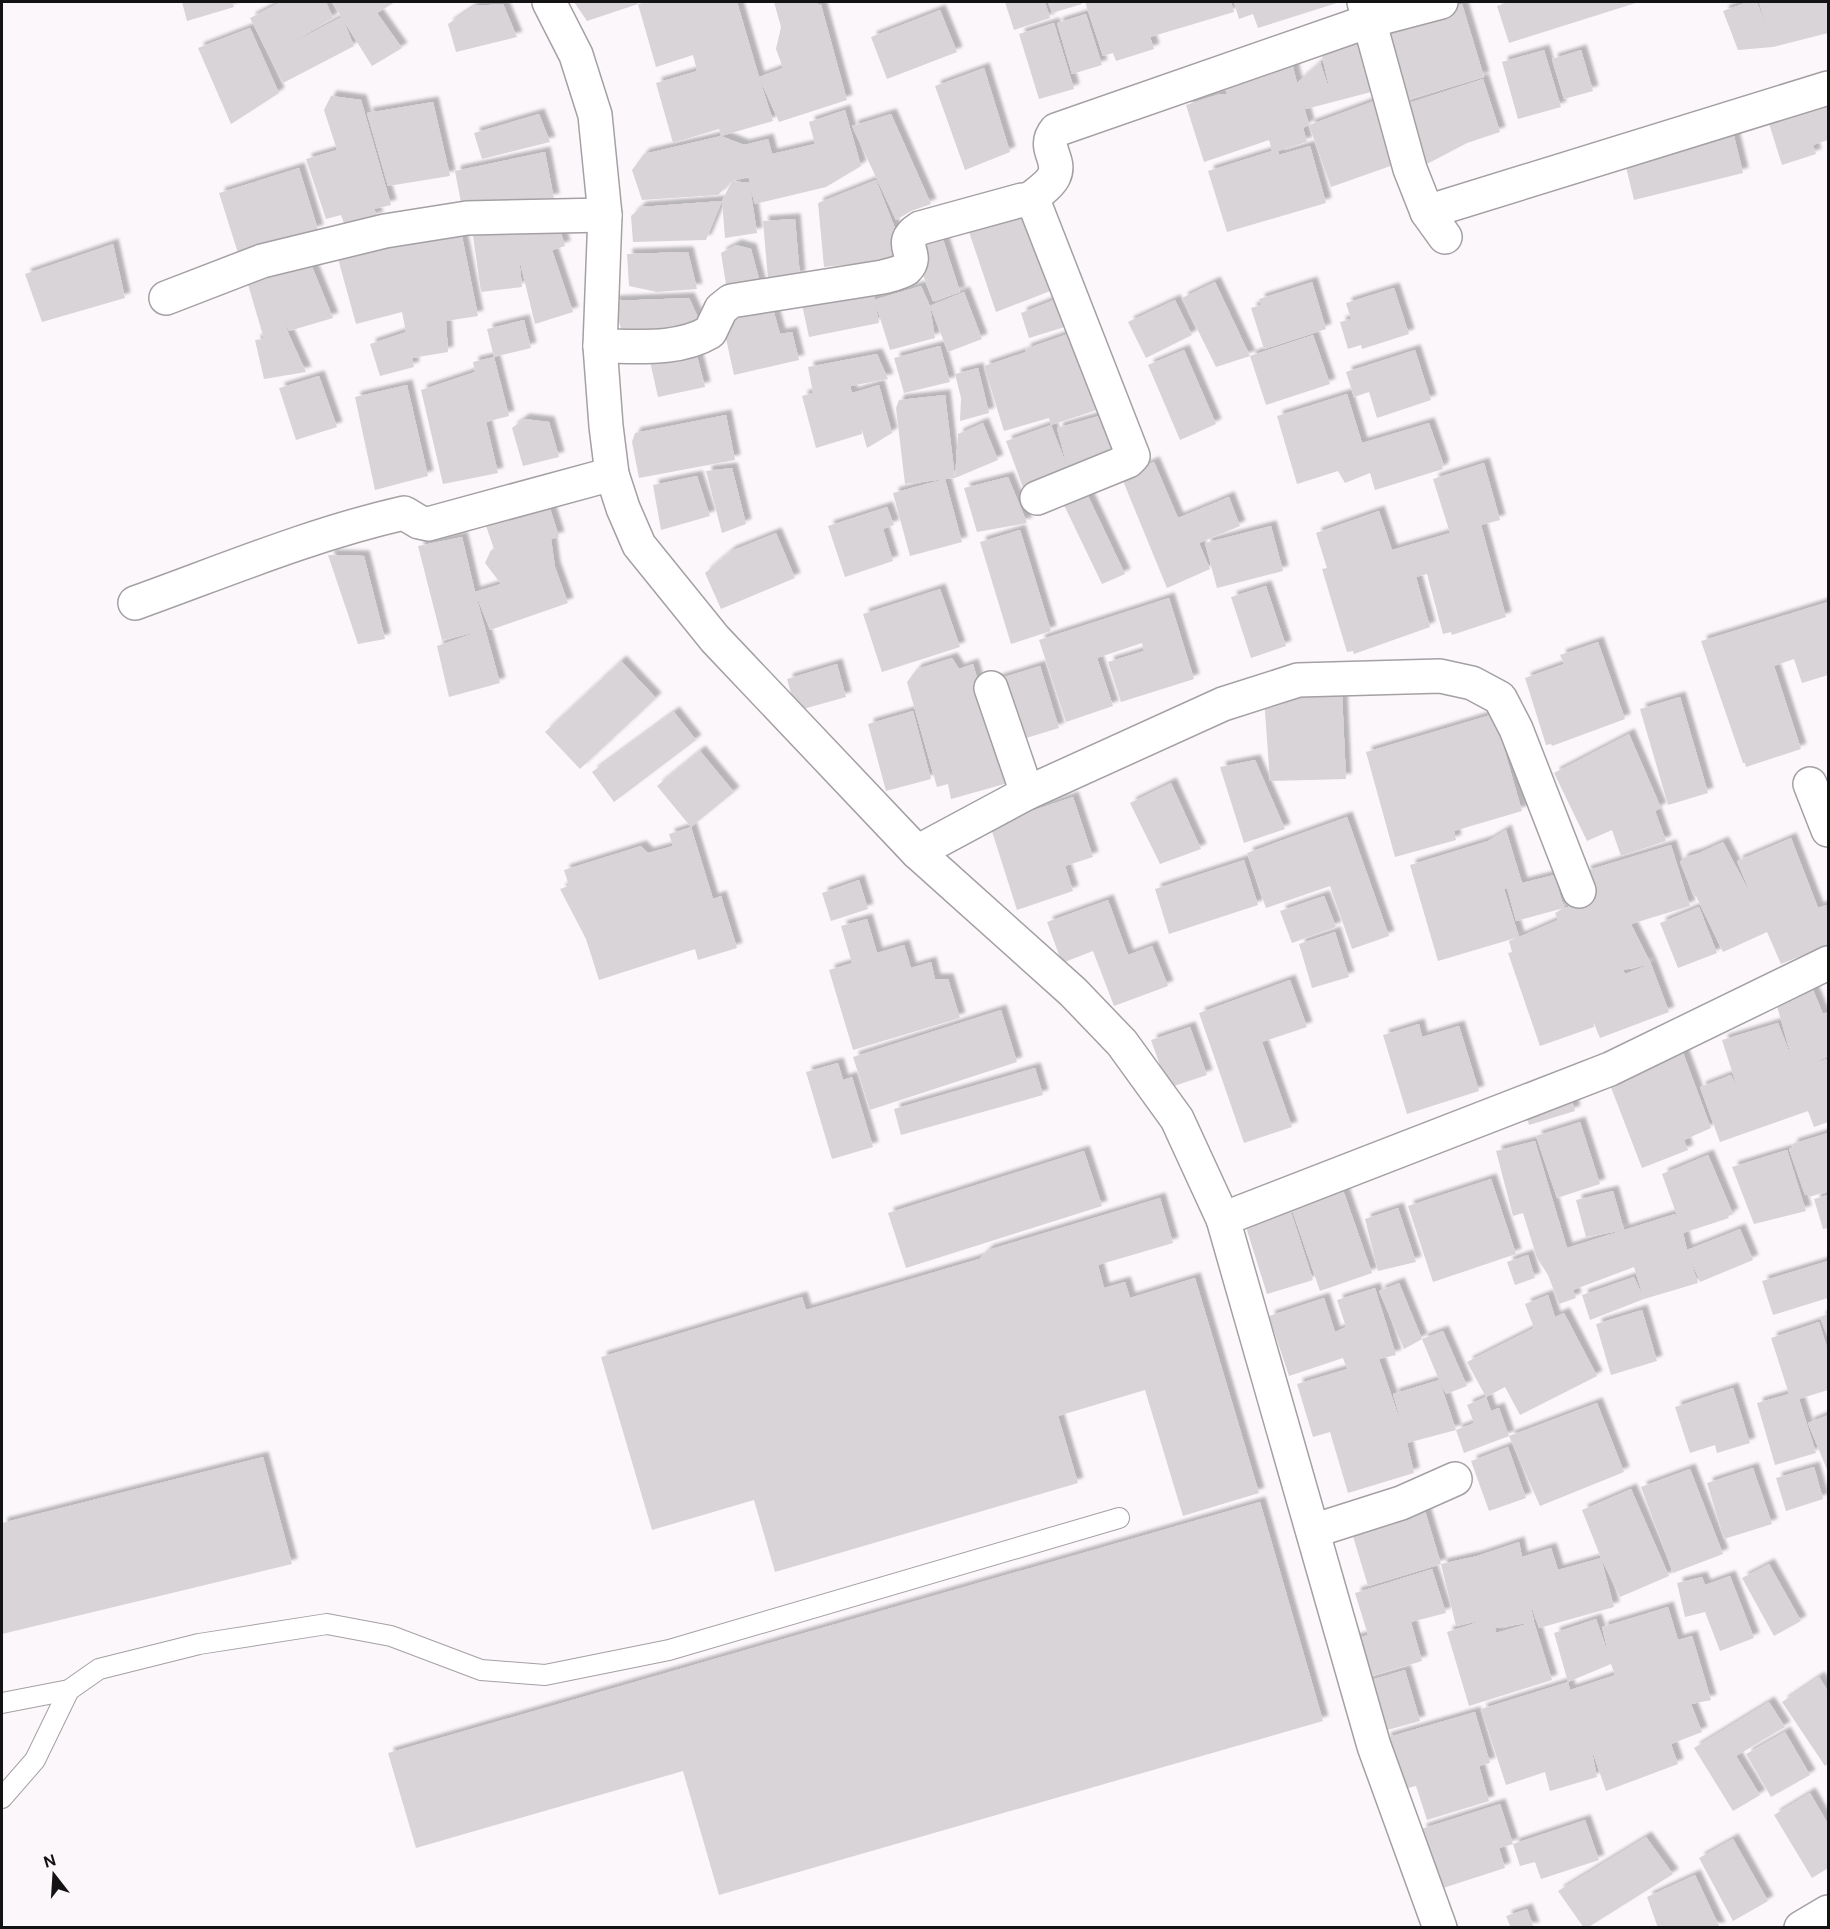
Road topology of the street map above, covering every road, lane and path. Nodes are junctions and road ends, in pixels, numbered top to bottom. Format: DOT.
graph roads {
  1 [pos="549,2"];
  2 [pos="1441,2"];
  3 [pos="1367,11"];
  4 [pos="1828,87"];
  5 [pos="1029,200"];
  6 [pos="605,214"];
  7 [pos="166,298"];
  8 [pos="600,346"];
  9 [pos="612,474"];
  10 [pos="1037,498"];
  11 [pos="135,603"];
  12 [pos="991,688"];
  13 [pos="1810,784"];
  14 [pos="1027,793"];
  15 [pos="1828,830"];
  16 [pos="916,852"];
  17 [pos="1579,891"];
  18 [pos="1828,963"];
  19 [pos="1223,1219"];
  20 [pos="1455,1479"];
  21 [pos="1119,1518"];
  22 [pos="1313,1532"];
  23 [pos="69,1690"];
  24 [pos="2,1702"];
  25 [pos="2,1798"];
  26 [pos="1828,1912"];
  27 [pos="1440,1928"];
  28 [pos="1801,1928"];
  1 -- 6 [label="street"];
  2 -- 3 [label="street"];
  3 -- 4 [label="street"];
  3 -- 5 [label="street"];
  5 -- 8 [label="street"];
  5 -- 10 [label="street"];
  6 -- 7 [label="street"];
  6 -- 8 [label="street"];
  8 -- 9 [label="street"];
  9 -- 11 [label="street"];
  9 -- 16 [label="street"];
  12 -- 14 [label="street"];
  13 -- 15 [label="street"];
  14 -- 16 [label="street"];
  14 -- 17 [label="street"];
  16 -- 19 [label="street"];
  18 -- 19 [label="street"];
  19 -- 22 [label="street"];
  20 -- 22 [label="street"];
  21 -- 23 [label="lane"];
  22 -- 27 [label="street"];
  23 -- 24 [label="lane"];
  23 -- 25 [label="lane"];
  26 -- 28 [label="street"];
}
